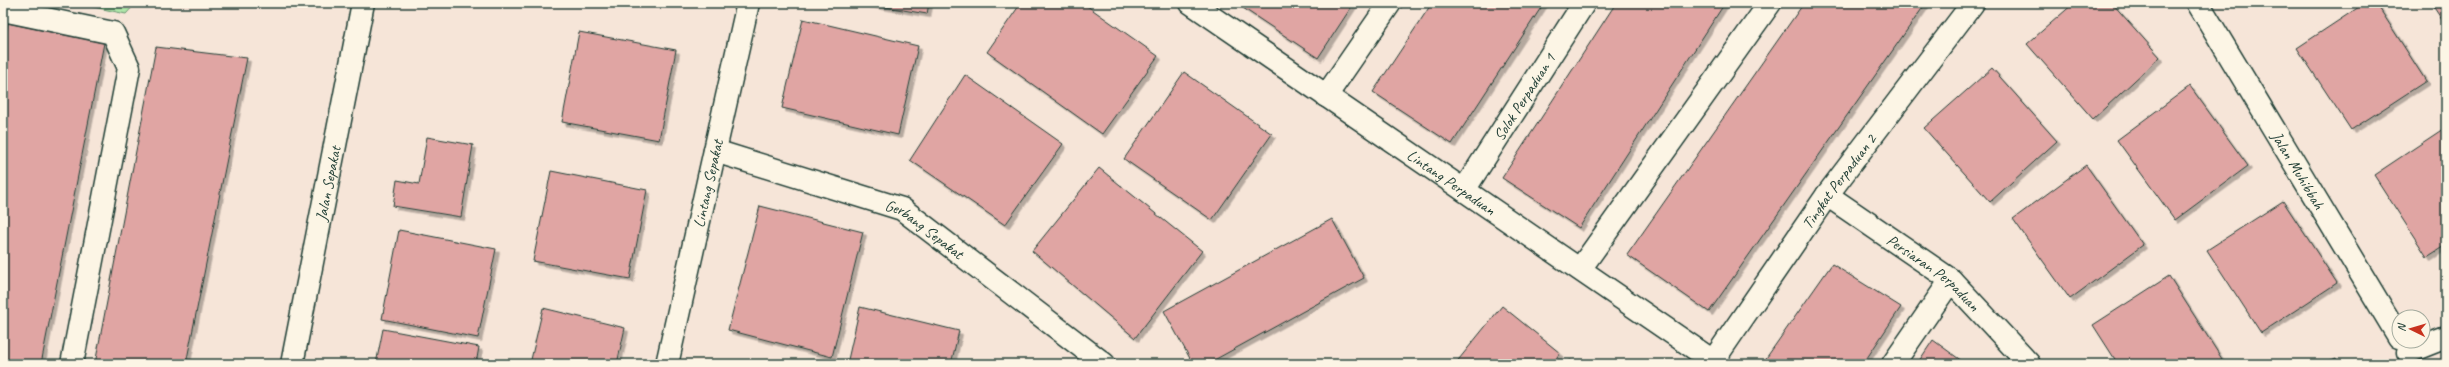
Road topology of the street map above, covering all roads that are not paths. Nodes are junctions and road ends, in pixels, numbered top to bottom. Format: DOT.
graph roads {
  1 [pos="363,3"];
  2 [pos="748,3"];
  3 [pos="1390,3"];
  4 [pos="1584,3"];
  5 [pos="1770,3"];
  6 [pos="1973,3"];
  7 [pos="2198,3"];
  8 [pos="1204,7"];
  9 [pos="3,10"];
  10 [pos="1326,96"];
  11 [pos="715,150"];
  12 [pos="1464,190"];
  13 [pos="1827,195"];
  14 [pos="1580,269"];
  15 [pos="1951,280"];
  16 [pos="2391,326"];
  17 [pos="2446,337"];
  18 [pos="2431,341"];
  19 [pos="1712,362"];
  20 [pos="72,364"];
  21 [pos="292,364"];
  22 [pos="667,364"];
  23 [pos="1104,364"];
  24 [pos="1893,364"];
  25 [pos="2029,364"];
  1 -- 21 [label="street, Jalan Sepakat"];
  2 -- 11 [label="street, Lintang Sepakat"];
  3 -- 10 [label="street"];
  4 -- 12 [label="street, Solok Perpaduan 1"];
  5 -- 14 [label="street"];
  6 -- 13 [label="street, Tingkat Perpaduan 2"];
  7 -- 16 [label="street, Jalan Muhibbah"];
  8 -- 10 [label="street, Lintang Perpaduan"];
  9 -- 20 [label="street"];
  10 -- 12 [label="street, Lintang Perpaduan"];
  11 -- 22 [label="street, Lintang Sepakat"];
  11 -- 23 [label="street, Gerbang Sepakat"];
  12 -- 14 [label="street, Lintang Perpaduan"];
  13 -- 15 [label="street, Persiaran Perpaduan"];
  13 -- 19 [label="street, Tingkat Perpaduan 2"];
  14 -- 19 [label="street, Lintang Perpaduan"];
  15 -- 24 [label="street"];
  15 -- 25 [label="street, Persiaran Perpaduan"];
  17 -- 18 [label="street"];
}
